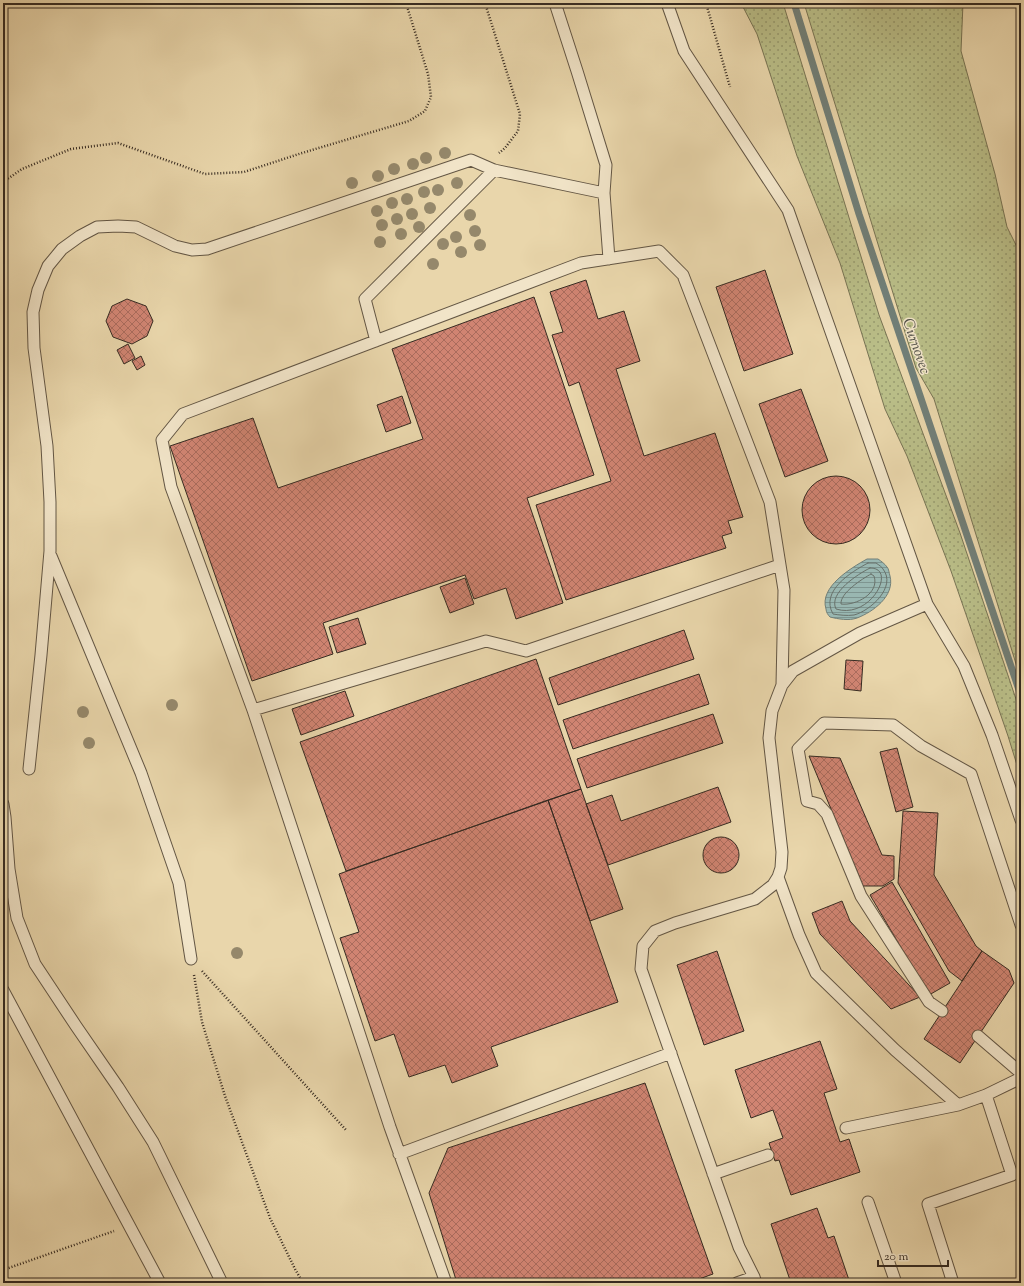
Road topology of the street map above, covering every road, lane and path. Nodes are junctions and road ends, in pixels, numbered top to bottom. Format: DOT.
graph roads {
  1 [pos="406,3"];
  2 [pos="485,3"];
  3 [pos="555,3"];
  4 [pos="667,3"];
  5 [pos="706,3"];
  6 [pos="731,90"];
  7 [pos="483,165"];
  8 [pos="494,170"];
  9 [pos="3,182"];
  10 [pos="604,194"];
  11 [pos="609,259"];
  12 [pos="376,341"];
  13 [pos="50,551"];
  14 [pos="780,565"];
  15 [pos="927,604"];
  16 [pos="782,685"];
  17 [pos="253,710"];
  18 [pos="29,769"];
  19 [pos="3,804"];
  20 [pos="1021,820"];
  21 [pos="778,877"];
  22 [pos="1021,925"];
  23 [pos="191,959"];
  24 [pos="3,990"];
  25 [pos="942,1011"];
  26 [pos="978,1036"];
  27 [pos="671,1053"];
  28 [pos="1021,1073"];
  29 [pos="1021,1078"];
  30 [pos="986,1095"];
  31 [pos="958,1105"];
  32 [pos="846,1128"];
  33 [pos="346,1130"];
  34 [pos="399,1154"];
  35 [pos="768,1155"];
  36 [pos="713,1174"];
  37 [pos="868,1202"];
  38 [pos="130,1226"];
  39 [pos="3,1270"];
  40 [pos="755,1280"];
  41 [pos="160,1283"];
  42 [pos="222,1283"];
  43 [pos="304,1283"];
  44 [pos="446,1283"];
  45 [pos="737,1283"];
  46 [pos="896,1283"];
  47 [pos="953,1283"];
  1 -- 9 [label="path"];
  2 -- 7 [label="path"];
  3 -- 10 [label="lane"];
  4 -- 15 [label="lane"];
  5 -- 6 [label="path"];
  7 -- 8 [label="lane"];
  7 -- 13 [label="lane"];
  8 -- 10 [label="lane"];
  8 -- 12 [label="lane"];
  10 -- 11 [label="lane"];
  11 -- 12 [label="lane"];
  11 -- 14 [label="lane"];
  12 -- 17 [label="lane"];
  13 -- 18 [label="lane"];
  13 -- 23 [label="lane"];
  14 -- 16 [label="lane"];
  14 -- 17 [label="lane"];
  15 -- 16 [label="lane"];
  15 -- 20 [label="lane"];
  16 -- 21 [label="lane"];
  17 -- 34 [label="lane"];
  19 -- 42 [label="lane"];
  21 -- 27 [label="lane"];
  21 -- 31 [label="lane"];
  22 -- 25 [label="lane"];
  23 -- 33 [label="path"];
  23 -- 43 [label="path"];
  24 -- 38 [label="lane"];
  26 -- 28 [label="lane"];
  27 -- 34 [label="lane"];
  27 -- 36 [label="lane"];
  29 -- 30 [label="lane"];
  30 -- 31 [label="lane"];
  30 -- 47 [label="lane"];
  31 -- 32 [label="lane"];
  34 -- 44 [label="lane"];
  35 -- 36 [label="lane"];
  36 -- 40 [label="lane"];
  37 -- 46 [label="lane"];
  38 -- 39 [label="path"];
  38 -- 41 [label="lane"];
  40 -- 45 [label="lane"];
}
